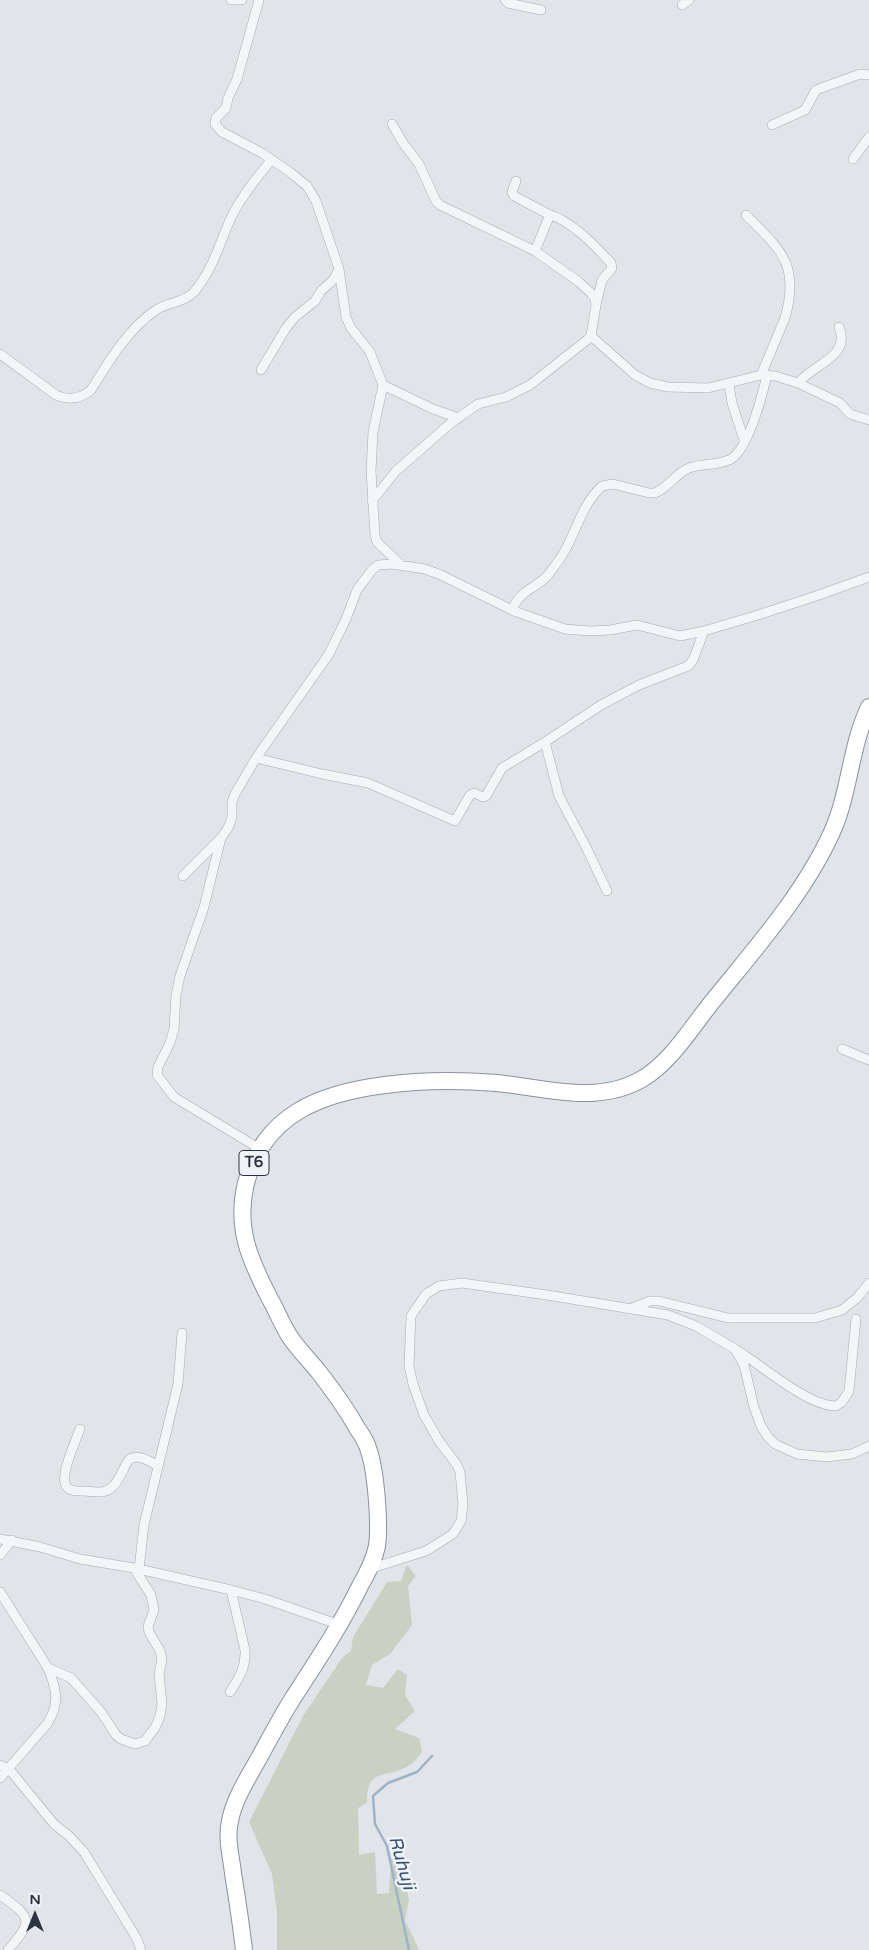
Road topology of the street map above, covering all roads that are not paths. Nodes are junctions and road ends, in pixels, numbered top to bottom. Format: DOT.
graph roads {
  1 [pos="231,0"];
  2 [pos="242,0"];
  3 [pos="259,0"];
  4 [pos="505,0"];
  5 [pos="541,10"];
  6 [pos="869,75"];
  7 [pos="392,124"];
  8 [pos="772,125"];
  9 [pos="869,137"];
  10 [pos="853,159"];
  11 [pos="271,160"];
  12 [pos="516,181"];
  13 [pos="548,214"];
  14 [pos="746,215"];
  15 [pos="535,251"];
  16 [pos="339,270"];
  17 [pos="596,305"];
  18 [pos="838,327"];
  19 [pos="590,336"];
  20 [pos="0,354"];
  21 [pos="261,370"];
  22 [pos="764,375"];
  23 [pos="798,383"];
  24 [pos="729,384"];
  25 [pos="382,385"];
  26 [pos="459,418"];
  27 [pos="869,420"];
  28 [pos="744,440"];
  29 [pos="372,501"];
  30 [pos="401,566"];
  31 [pos="869,577"];
  32 [pos="512,610"];
  33 [pos="704,631"];
  34 [pos="869,708"];
  35 [pos="545,742"];
  36 [pos="256,758"];
  37 [pos="222,837"];
  38 [pos="183,876"];
  39 [pos="607,891"];
  40 [pos="842,1049"];
  41 [pos="869,1060"];
  42 [pos="260,1149"];
  43 [pos="869,1283"];
  44 [pos="632,1308"];
  45 [pos="856,1319"];
  46 [pos="182,1333"];
  47 [pos="735,1349"];
  48 [pos="80,1429"];
  49 [pos="869,1446"];
  50 [pos="158,1466"];
  51 [pos="0,1539"];
  52 [pos="12,1540"];
  53 [pos="0,1555"];
  54 [pos="136,1568"];
  55 [pos="369,1569"];
  56 [pos="231,1590"];
  57 [pos="0,1592"];
  58 [pos="340,1625"];
  59 [pos="48,1668"];
  60 [pos="230,1692"];
  61 [pos="4,1767"];
  62 [pos="0,1778"];
  63 [pos="0,1895"];
  64 [pos="8,1950"];
  65 [pos="141,1950"];
  66 [pos="244,1950"];
  1 -- 2 [label="street"];
  3 -- 11 [label="street"];
  4 -- 5 [label="street"];
  6 -- 8 [label="street"];
  7 -- 15 [label="street"];
  9 -- 10 [label="street"];
  11 -- 16 [label="street"];
  11 -- 20 [label="street"];
  12 -- 13 [label="street"];
  13 -- 15 [label="street"];
  13 -- 17 [label="street"];
  14 -- 22 [label="street"];
  15 -- 17 [label="street"];
  16 -- 21 [label="street"];
  16 -- 25 [label="street"];
  17 -- 19 [label="street"];
  18 -- 23 [label="street"];
  19 -- 24 [label="street"];
  19 -- 26 [label="street"];
  22 -- 23 [label="street"];
  22 -- 24 [label="street"];
  22 -- 28 [label="street"];
  23 -- 27 [label="street"];
  24 -- 28 [label="street"];
  25 -- 26 [label="street"];
  25 -- 29 [label="street"];
  26 -- 29 [label="street"];
  28 -- 32 [label="street"];
  29 -- 30 [label="street"];
  30 -- 32 [label="street"];
  30 -- 36 [label="street"];
  31 -- 33 [label="street"];
  32 -- 33 [label="street"];
  33 -- 35 [label="street"];
  34 -- 42 [label="highway, T6"];
  35 -- 36 [label="street"];
  35 -- 39 [label="street"];
  36 -- 37 [label="street"];
  37 -- 38 [label="street"];
  37 -- 42 [label="street"];
  40 -- 41 [label="street"];
  42 -- 55 [label="highway, T6"];
  43 -- 44 [label="street"];
  44 -- 47 [label="street"];
  44 -- 55 [label="street"];
  45 -- 47 [label="street"];
  46 -- 50 [label="street"];
  47 -- 49 [label="street"];
  48 -- 50 [label="street"];
  50 -- 54 [label="street"];
  51 -- 52 [label="street"];
  52 -- 53 [label="street"];
  52 -- 54 [label="street"];
  54 -- 56 [label="street"];
  54 -- 59 [label="street"];
  55 -- 58 [label="highway, T6"];
  56 -- 58 [label="street"];
  56 -- 60 [label="street"];
  57 -- 59 [label="street"];
  58 -- 66 [label="highway, T6"];
  59 -- 61 [label="street"];
  61 -- 62 [label="street"];
  61 -- 65 [label="street"];
  63 -- 64 [label="street"];
}
